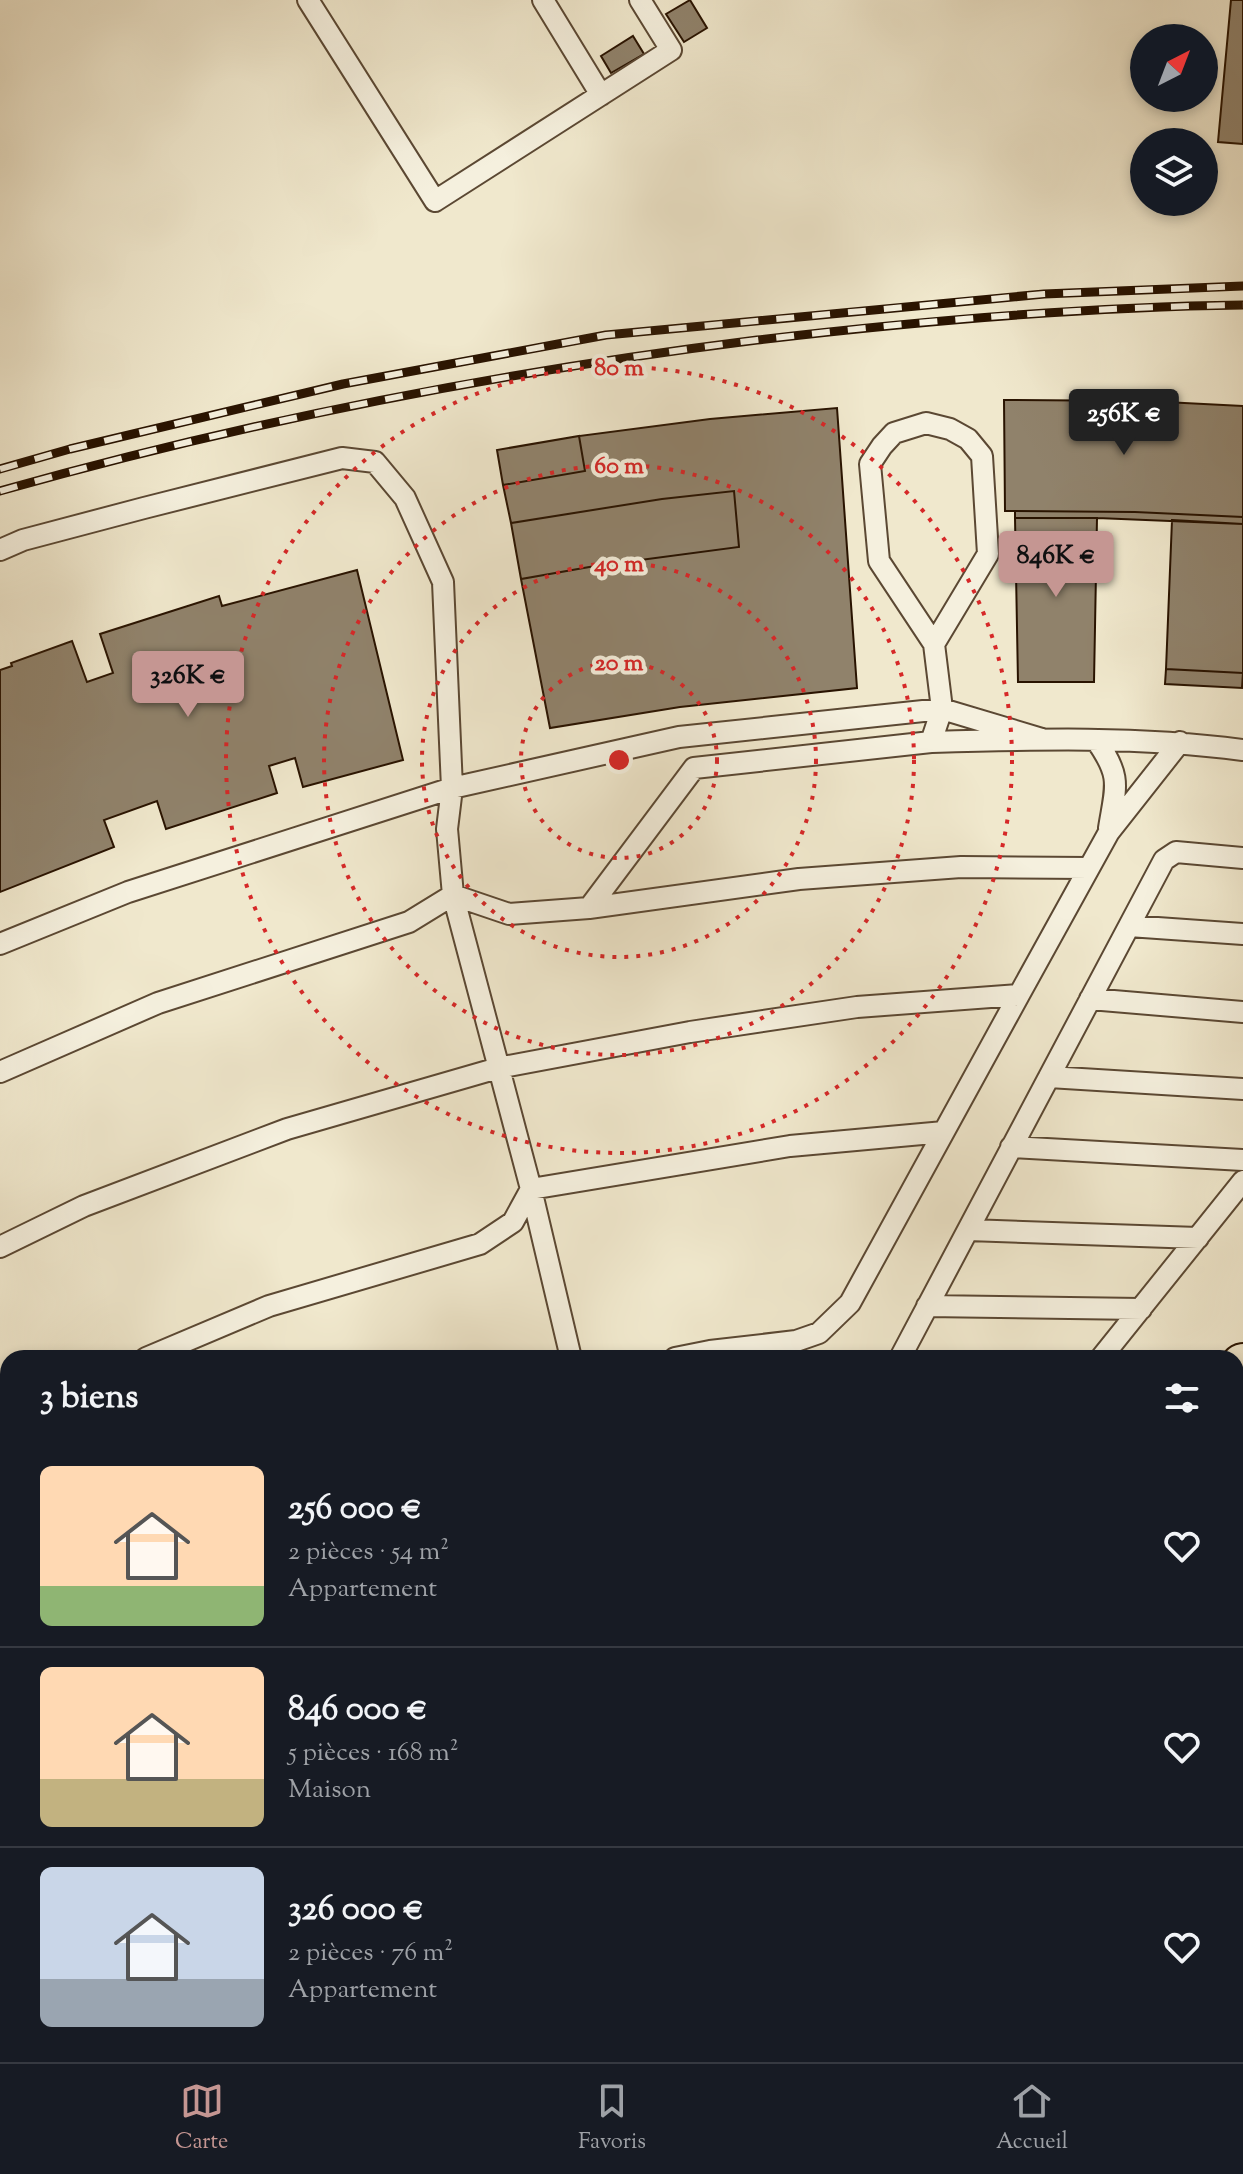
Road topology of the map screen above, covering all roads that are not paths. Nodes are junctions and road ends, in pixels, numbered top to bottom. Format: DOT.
graph roads {
  1 [pos="308,0"];
  2 [pos="543,0"];
  3 [pos="640,0"];
  4 [pos="601,95"];
  5 [pos="0,550"];
  6 [pos="934,644"];
  7 [pos="942,709"];
  8 [pos="1042,739"];
  9 [pos="1096,740"];
  10 [pos="931,742"];
  11 [pos="1180,742"];
  12 [pos="1243,750"];
  13 [pos="452,788"];
  14 [pos="1109,832"];
  15 [pos="1243,858"];
  16 [pos="1089,868"];
  17 [pos="453,895"];
  18 [pos="589,908"];
  19 [pos="1129,926"];
  20 [pos="1243,934"];
  21 [pos="0,944"];
  22 [pos="1019,995"];
  23 [pos="1090,999"];
  24 [pos="1243,1012"];
  25 [pos="498,1068"];
  26 [pos="0,1072"];
  27 [pos="1049,1077"];
  28 [pos="1243,1089"];
  29 [pos="944,1132"];
  30 [pos="1011,1147"];
  31 [pos="1243,1160"];
  32 [pos="1243,1181"];
  33 [pos="531,1189"];
  34 [pos="968,1230"];
  35 [pos="1198,1238"];
  36 [pos="0,1247"];
  37 [pos="927,1306"];
  38 [pos="1141,1309"];
  39 [pos="165,1350"];
  40 [pos="569,1350"];
  41 [pos="719,1350"];
  42 [pos="904,1350"];
  43 [pos="1108,1350"];
  1 -- 4 [label="lane"];
  2 -- 4 [label="lane"];
  3 -- 4 [label="lane"];
  5 -- 13 [label="lane"];
  6 -- 6 [label="lane"];
  6 -- 7 [label="lane"];
  7 -- 8 [label="lane"];
  7 -- 10 [label="lane"];
  7 -- 13 [label="lane"];
  8 -- 9 [label="lane"];
  8 -- 10 [label="lane"];
  9 -- 11 [label="lane"];
  9 -- 14 [label="lane"];
  10 -- 18 [label="lane"];
  11 -- 12 [label="lane"];
  11 -- 14 [label="lane"];
  13 -- 17 [label="lane"];
  13 -- 21 [label="lane"];
  14 -- 16 [label="lane"];
  15 -- 19 [label="lane"];
  16 -- 18 [label="lane"];
  16 -- 22 [label="lane"];
  17 -- 18 [label="lane"];
  17 -- 25 [label="lane"];
  17 -- 26 [label="lane"];
  19 -- 20 [label="lane"];
  19 -- 23 [label="lane"];
  22 -- 25 [label="lane"];
  22 -- 29 [label="lane"];
  23 -- 24 [label="lane"];
  23 -- 27 [label="lane"];
  25 -- 33 [label="lane"];
  25 -- 36 [label="lane"];
  27 -- 28 [label="lane"];
  27 -- 30 [label="lane"];
  29 -- 33 [label="lane"];
  29 -- 41 [label="lane"];
  30 -- 31 [label="lane"];
  30 -- 34 [label="lane"];
  32 -- 35 [label="lane"];
  33 -- 39 [label="lane"];
  33 -- 40 [label="lane"];
  34 -- 35 [label="lane"];
  34 -- 37 [label="lane"];
  35 -- 38 [label="lane"];
  37 -- 38 [label="lane"];
  37 -- 42 [label="lane"];
  38 -- 43 [label="lane"];
}
